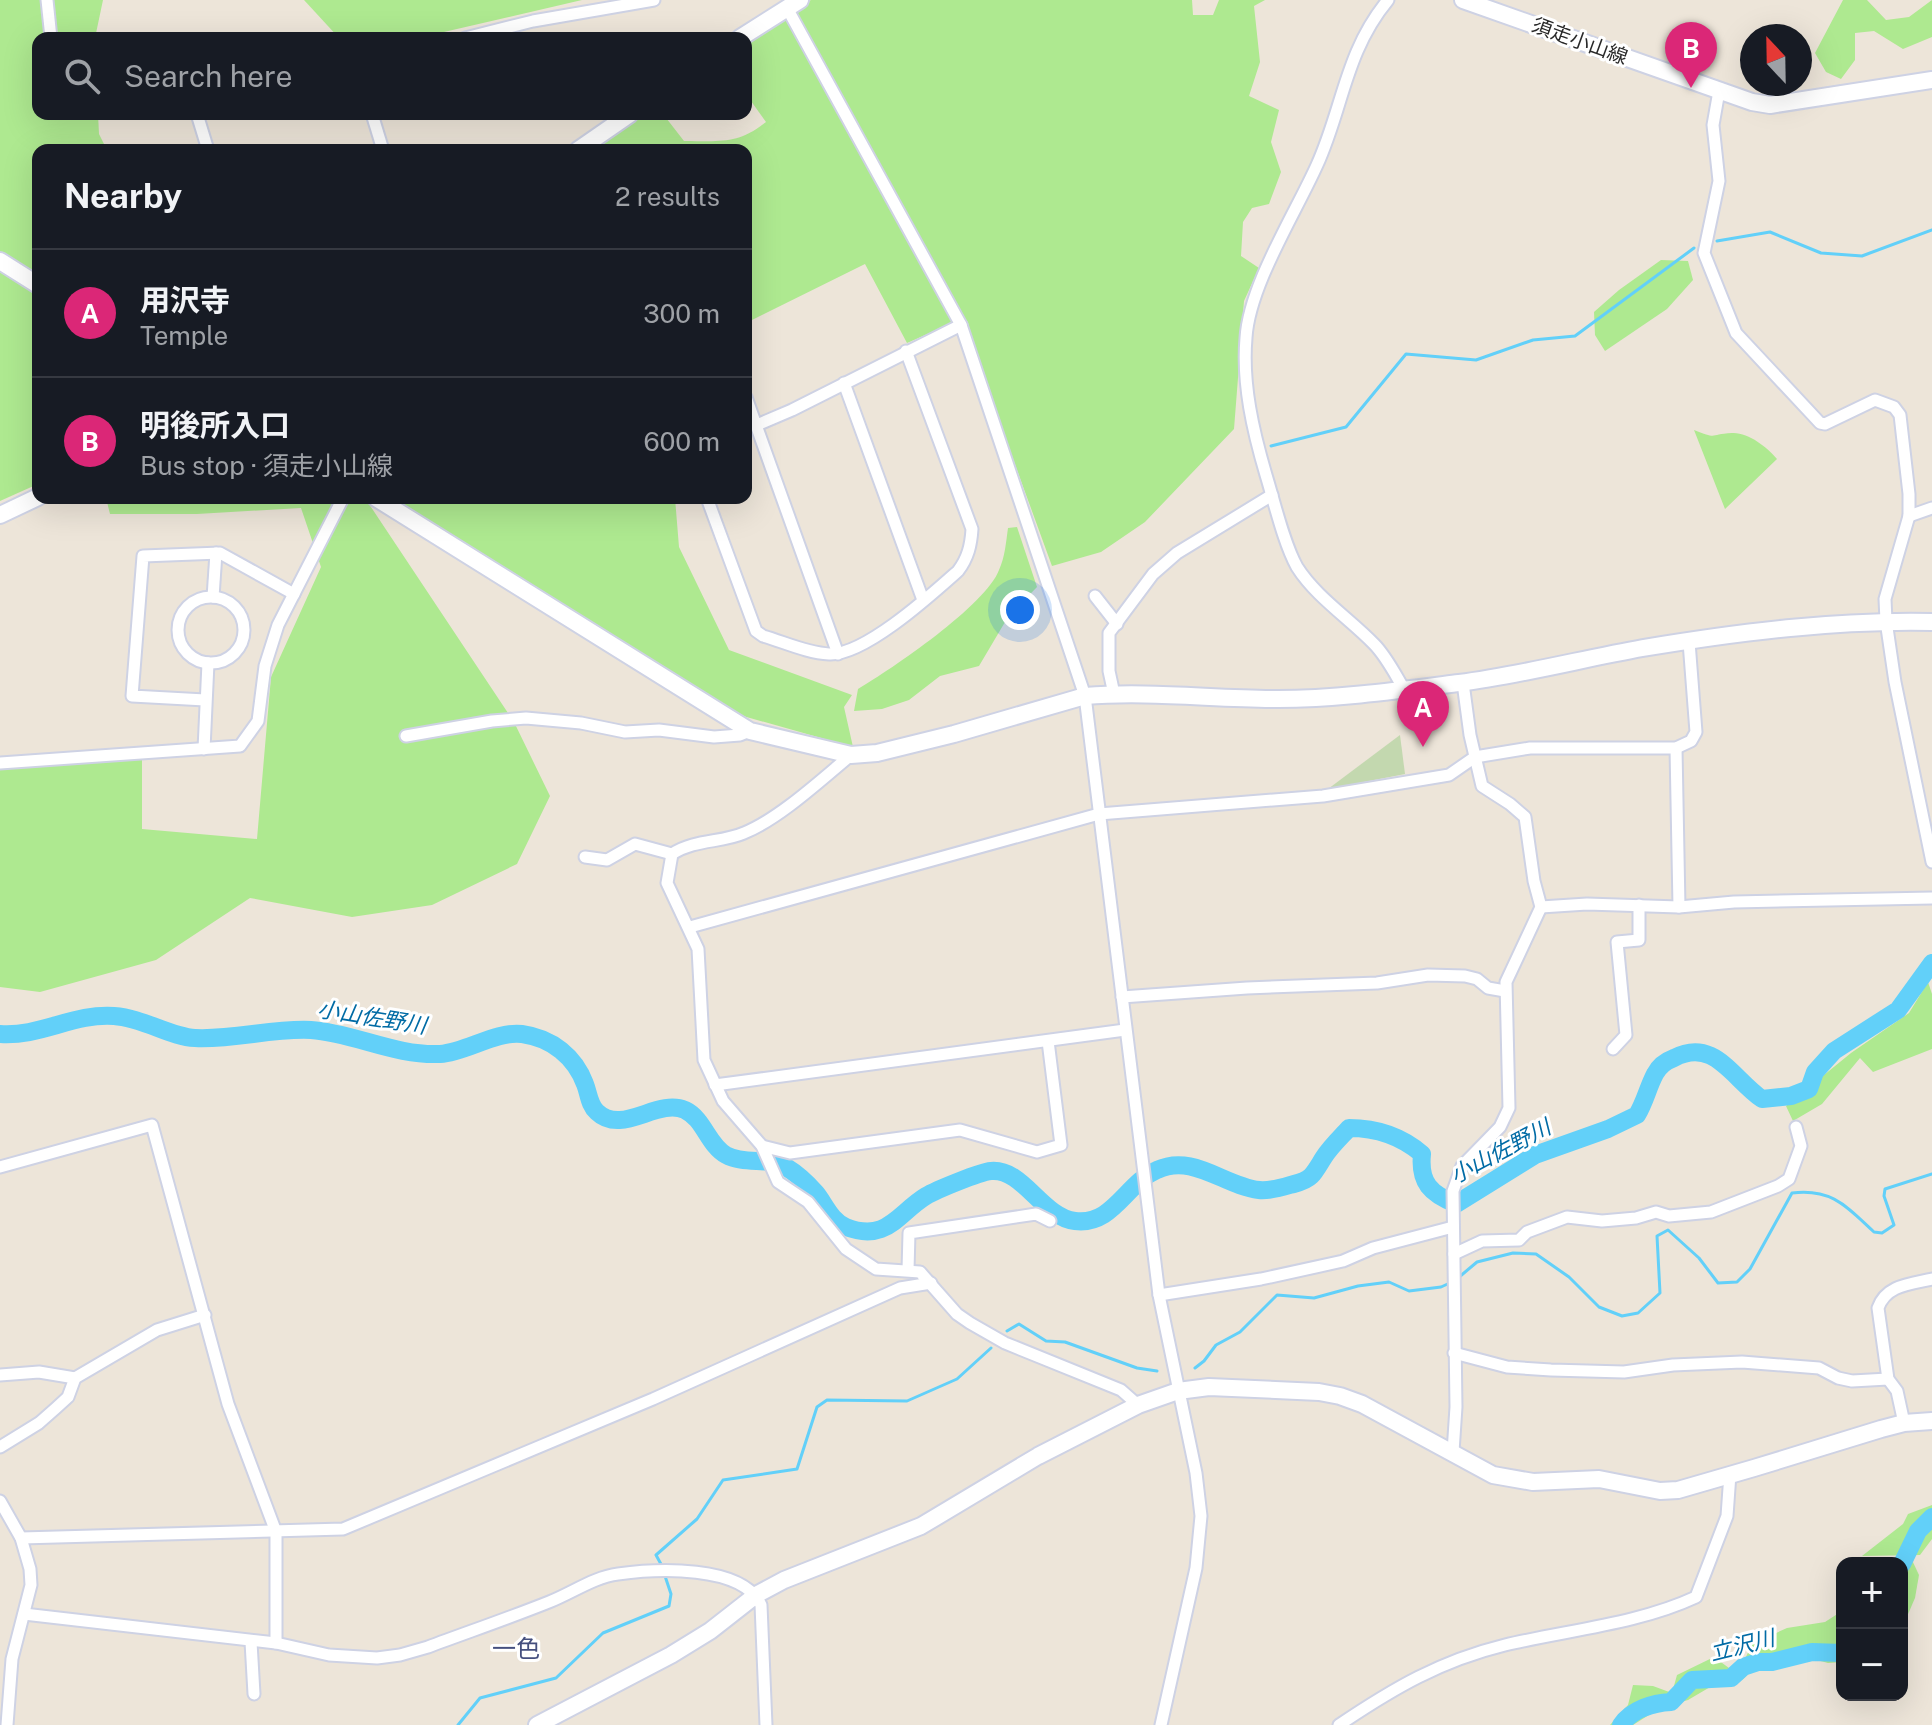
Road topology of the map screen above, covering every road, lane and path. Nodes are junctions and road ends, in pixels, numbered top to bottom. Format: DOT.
graph roads {
  1 [pos="47,0"];
  2 [pos="654,0"];
  3 [pos="1388,0"];
  4 [pos="1463,0"];
  5 [pos="793,4"];
  6 [pos="50,32"];
  7 [pos="489,32"];
  8 [pos="749,32"];
  9 [pos="1932,80"];
  10 [pos="1719,91"];
  11 [pos="199,120"];
  12 [pos="374,120"];
  13 [pos="621,120"];
  14 [pos="206,144"];
  15 [pos="381,144"];
  16 [pos="587,144"];
  17 [pos="0,261"];
  18 [pos="32,281"];
  19 [pos="961,325"];
  20 [pos="906,351"];
  21 [pos="844,383"];
  22 [pos="752,412"];
  23 [pos="757,425"];
  24 [pos="1272,495"];
  25 [pos="32,500"];
  26 [pos="340,504"];
  27 [pos="386,504"];
  28 [pos="709,504"];
  29 [pos="1932,508"];
  30 [pos="0,515"];
  31 [pos="1909,516"];
  32 [pos="216,553"];
  33 [pos="294,594"];
  34 [pos="1095,596"];
  35 [pos="213,597"];
  36 [pos="923,600"];
  37 [pos="1886,621"];
  38 [pos="1932,622"];
  39 [pos="1117,624"];
  40 [pos="1689,642"];
  41 [pos="838,654"];
  42 [pos="208,663"];
  43 [pos="1463,683"];
  44 [pos="1404,689"];
  45 [pos="1114,694"];
  46 [pos="1085,696"];
  47 [pos="205,700"];
  48 [pos="750,731"];
  49 [pos="406,736"];
  50 [pos="1676,748"];
  51 [pos="204,749"];
  52 [pos="851,755"];
  53 [pos="1475,757"];
  54 [pos="0,763"];
  55 [pos="1099,814"];
  56 [pos="672,854"];
  57 [pos="585,857"];
  58 [pos="1932,862"];
  59 [pos="1932,898"];
  60 [pos="1639,905"];
  61 [pos="1541,907"];
  62 [pos="1679,907"];
  63 [pos="690,927"];
  64 [pos="1505,991"];
  65 [pos="1122,997"];
  66 [pos="1125,1030"];
  67 [pos="1048,1041"];
  68 [pos="1613,1049"];
  69 [pos="715,1085"];
  70 [pos="1796,1127"];
  71 [pos="763,1149"];
  72 [pos="0,1167"];
  73 [pos="1050,1221"];
  74 [pos="1452,1222"];
  75 [pos="1454,1254"];
  76 [pos="908,1270"];
  77 [pos="1932,1279"];
  78 [pos="931,1283"];
  79 [pos="1159,1295"];
  80 [pos="205,1315"];
  81 [pos="1454,1353"];
  82 [pos="0,1375"];
  83 [pos="75,1378"];
  84 [pos="1888,1379"];
  85 [pos="1178,1391"];
  86 [pos="1138,1405"];
  87 [pos="1932,1421"];
  88 [pos="1904,1423"];
  89 [pos="0,1447"];
  90 [pos="1453,1452"];
  91 [pos="1730,1474"];
  92 [pos="0,1501"];
  93 [pos="276,1532"];
  94 [pos="21,1538"];
  95 [pos="756,1595"];
  96 [pos="24,1614"];
  97 [pos="251,1642"];
  98 [pos="276,1643"];
  99 [pos="6,1658"];
  100 [pos="254,1694"];
  101 [pos="7,1725"];
  102 [pos="537,1725"];
  103 [pos="766,1725"];
  104 [pos="1161,1725"];
  105 [pos="1339,1725"];
  1 -- 6 [label="street"];
  2 -- 7 [label="street"];
  3 -- 24 [label="street"];
  4 -- 10 [label="street, 須走小山線"];
  5 -- 8 [label="street"];
  5 -- 19 [label="street"];
  9 -- 10 [label="street, 須走小山線"];
  10 -- 31 [label="street"];
  11 -- 14 [label="street"];
  12 -- 15 [label="street"];
  13 -- 16 [label="street"];
  17 -- 18 [label="street"];
  19 -- 20 [label="street"];
  19 -- 46 [label="street"];
  20 -- 21 [label="street"];
  20 -- 36 [label="street"];
  21 -- 23 [label="street"];
  21 -- 36 [label="street"];
  22 -- 23 [label="street"];
  23 -- 41 [label="street"];
  24 -- 39 [label="street"];
  24 -- 44 [label="street"];
  25 -- 30 [label="street"];
  26 -- 33 [label="street"];
  27 -- 48 [label="street"];
  28 -- 41 [label="street"];
  29 -- 31 [label="street"];
  31 -- 37 [label="street"];
  32 -- 33 [label="street"];
  32 -- 35 [label="street"];
  32 -- 47 [label="street"];
  33 -- 51 [label="street"];
  34 -- 39 [label="street"];
  35 -- 42 [label="street"];
  35 -- 42 [label="street"];
  36 -- 41 [label="street"];
  37 -- 38 [label="street"];
  37 -- 40 [label="street"];
  37 -- 58 [label="street"];
  39 -- 45 [label="street"];
  40 -- 43 [label="street"];
  40 -- 50 [label="street"];
  42 -- 47 [label="street"];
  43 -- 44 [label="street"];
  43 -- 53 [label="street"];
  44 -- 45 [label="street"];
  45 -- 46 [label="street"];
  46 -- 52 [label="street"];
  46 -- 55 [label="street"];
  47 -- 51 [label="street"];
  48 -- 49 [label="street"];
  48 -- 52 [label="street"];
  50 -- 53 [label="street"];
  50 -- 62 [label="street"];
  51 -- 54 [label="street"];
  52 -- 56 [label="street"];
  53 -- 55 [label="street"];
  53 -- 61 [label="street"];
  55 -- 63 [label="street"];
  55 -- 65 [label="street"];
  56 -- 57 [label="street"];
  56 -- 63 [label="street"];
  59 -- 62 [label="street"];
  60 -- 61 [label="street"];
  60 -- 62 [label="street"];
  60 -- 68 [label="street"];
  61 -- 64 [label="street"];
  63 -- 69 [label="street"];
  64 -- 65 [label="street"];
  64 -- 74 [label="street"];
  65 -- 66 [label="street"];
  66 -- 67 [label="street"];
  66 -- 79 [label="street"];
  67 -- 69 [label="street"];
  67 -- 71 [label="street"];
  69 -- 71 [label="street"];
  70 -- 75 [label="street"];
  71 -- 76 [label="street"];
  72 -- 80 [label="street"];
  73 -- 76 [label="street"];
  74 -- 75 [label="street"];
  74 -- 79 [label="street"];
  75 -- 81 [label="street"];
  76 -- 78 [label="street"];
  77 -- 84 [label="street"];
  78 -- 86 [label="street"];
  78 -- 93 [label="street"];
  79 -- 85 [label="street"];
  80 -- 83 [label="street"];
  80 -- 93 [label="street"];
  81 -- 84 [label="street"];
  81 -- 90 [label="street"];
  82 -- 83 [label="street"];
  83 -- 89 [label="street"];
  84 -- 88 [label="street"];
  85 -- 86 [label="street"];
  85 -- 90 [label="street"];
  85 -- 104 [label="street"];
  86 -- 95 [label="street"];
  87 -- 88 [label="street"];
  88 -- 91 [label="street"];
  90 -- 91 [label="street"];
  91 -- 105 [label="street"];
  92 -- 94 [label="street"];
  93 -- 94 [label="street"];
  93 -- 98 [label="street"];
  94 -- 96 [label="street"];
  95 -- 98 [label="street"];
  95 -- 102 [label="street"];
  95 -- 103 [label="street"];
  96 -- 97 [label="street"];
  96 -- 99 [label="street"];
  97 -- 98 [label="street"];
  97 -- 100 [label="street"];
  99 -- 101 [label="street"];
}
